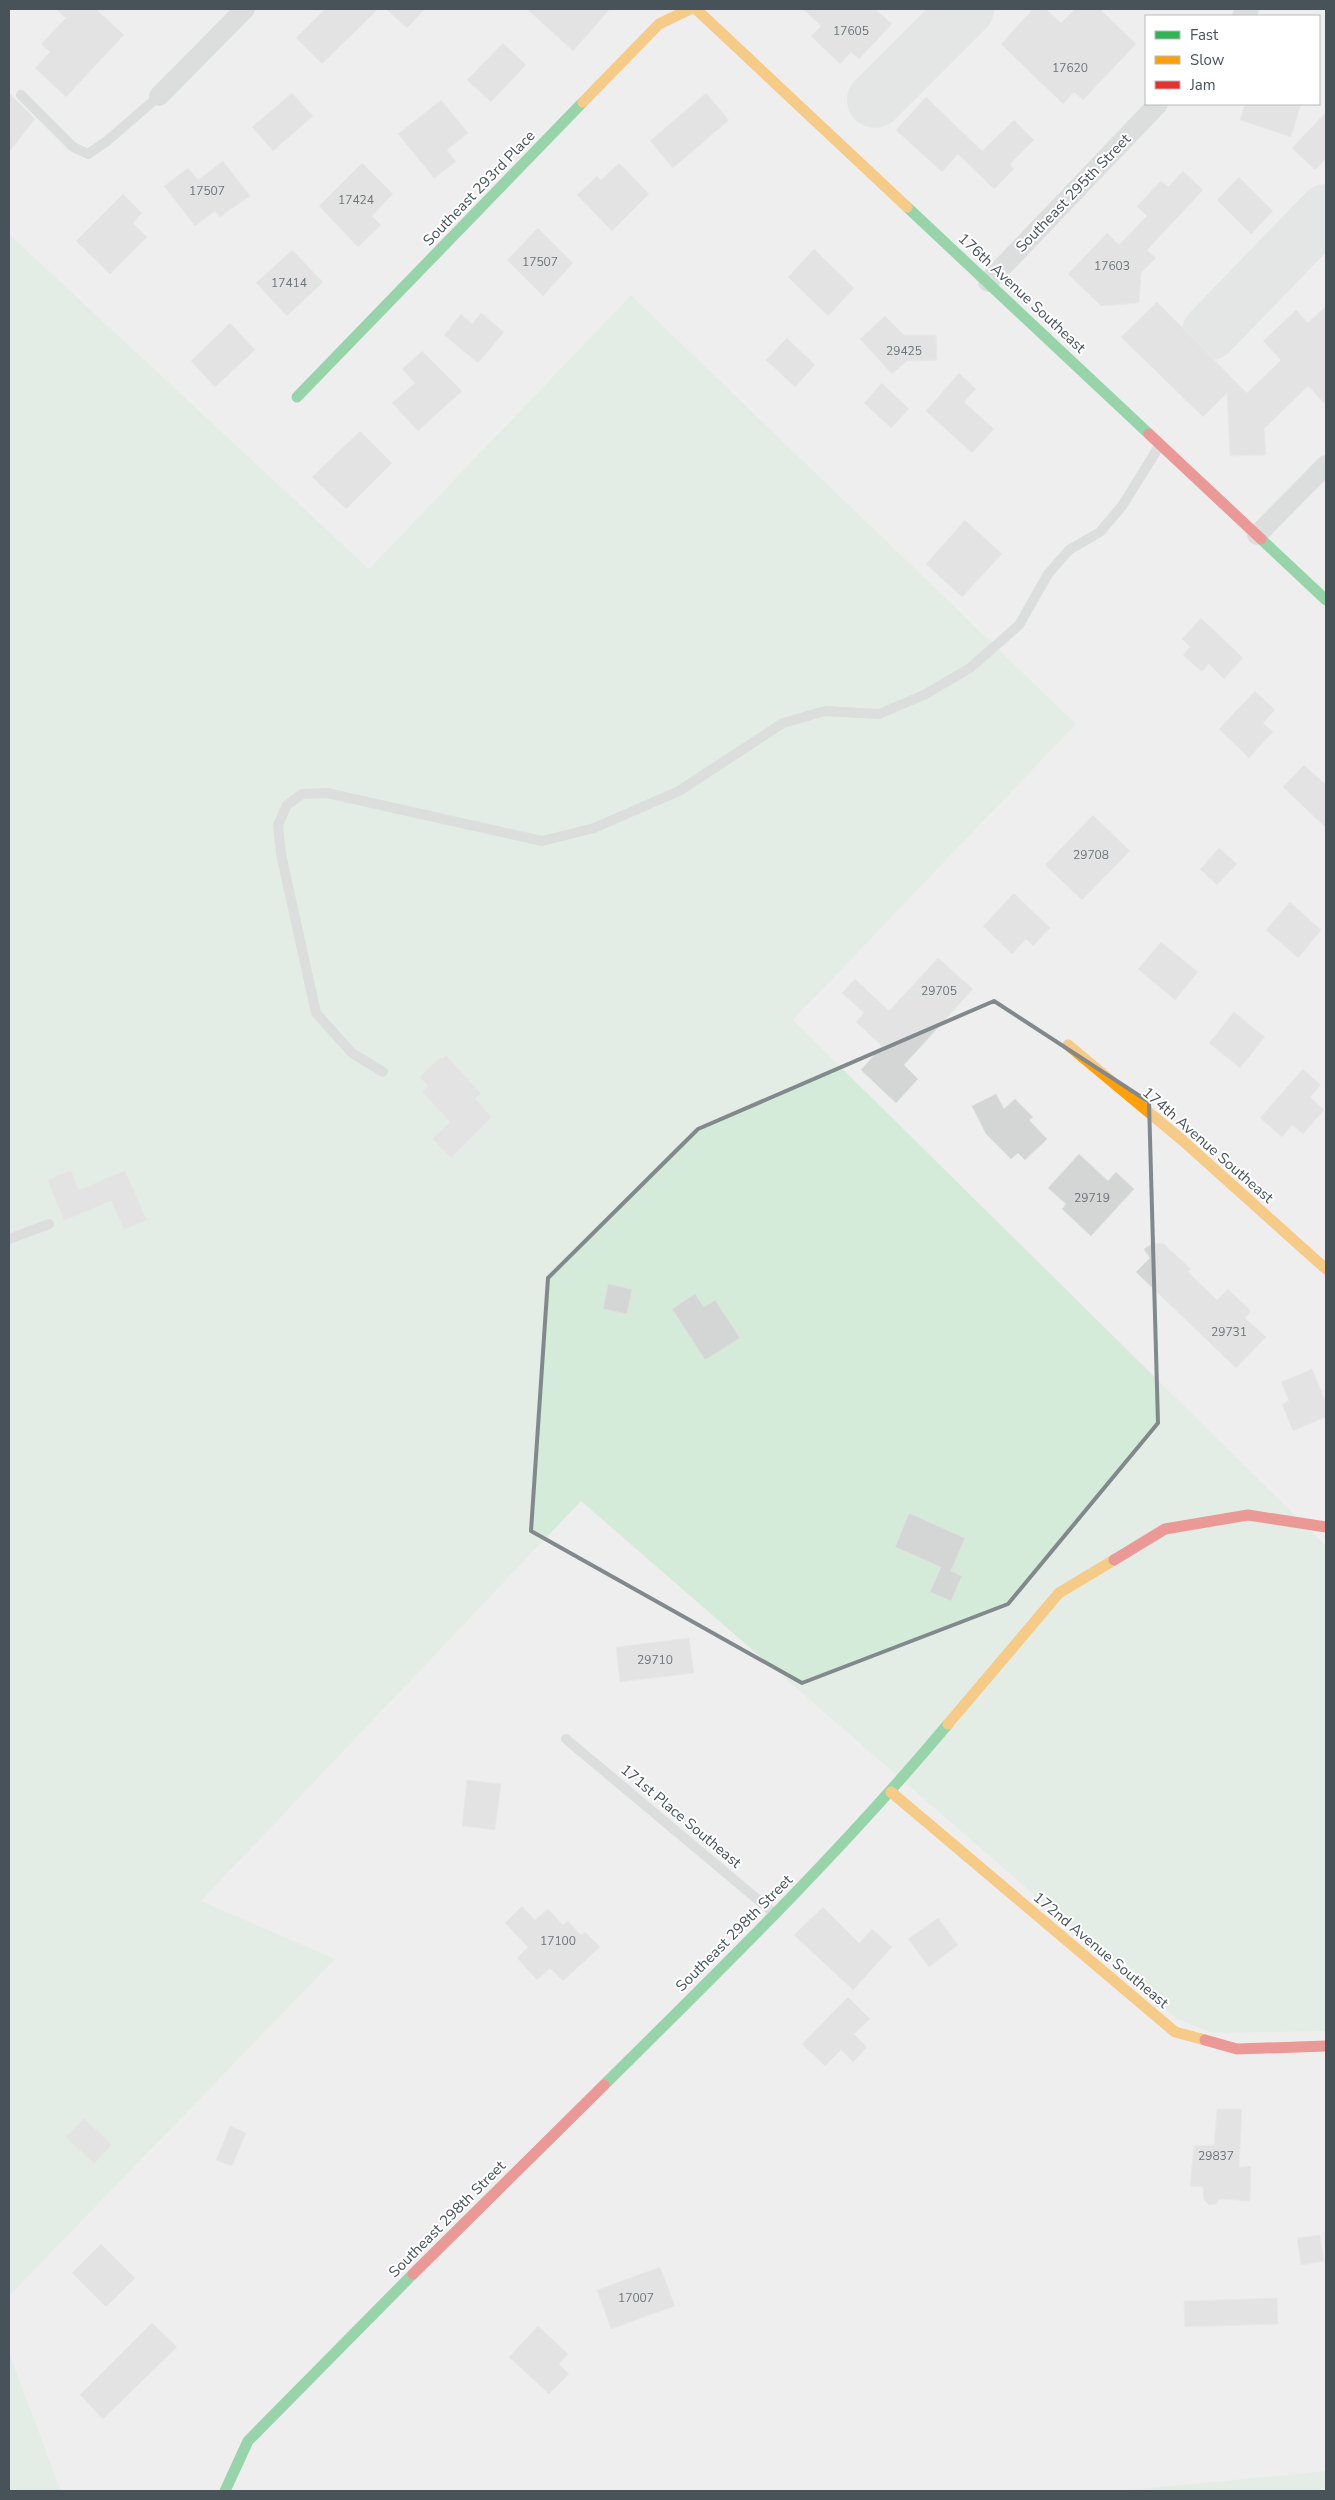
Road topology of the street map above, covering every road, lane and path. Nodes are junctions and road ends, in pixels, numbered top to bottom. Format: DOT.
graph roads {
  1 [pos="245,9"];
  2 [pos="690,9"];
  3 [pos="696,9"];
  4 [pos="21,95"];
  5 [pos="159,96"];
  6 [pos="1157,105"];
  7 [pos="988,282"];
  8 [pos="297,397"];
  9 [pos="1160,444"];
  10 [pos="1326,465"];
  11 [pos="1258,535"];
  12 [pos="1326,600"];
  13 [pos="1068,1045"];
  14 [pos="383,1072"];
  15 [pos="49,1224"];
  16 [pos="9,1239"];
  17 [pos="1326,1269"];
  18 [pos="1326,1526"];
  19 [pos="566,1739"];
  20 [pos="891,1792"];
  21 [pos="776,1915"];
  22 [pos="1326,2046"];
  23 [pos="225,2491"];
  1 -- 5 [label="street"];
  2 -- 8 [label="street, Southeast 293rd Place"];
  3 -- 7 [label="street, 176th Avenue Southeast"];
  4 -- 5 [label="lane"];
  6 -- 7 [label="street, Southeast 295th Street"];
  7 -- 9 [label="street, 176th Avenue Southeast"];
  9 -- 11 [label="street, 176th Avenue Southeast"];
  9 -- 14 [label="lane"];
  10 -- 11 [label="street"];
  11 -- 12 [label="street, 176th Avenue Southeast"];
  13 -- 17 [label="street, 174th Avenue Southeast"];
  15 -- 16 [label="lane"];
  18 -- 20 [label="street, Southeast 298th Street"];
  19 -- 21 [label="lane, 171st Place Southeast"];
  20 -- 21 [label="street, Southeast 298th Street"];
  20 -- 22 [label="street, 172nd Avenue Southeast"];
  21 -- 23 [label="street, Southeast 298th Street"];
}
